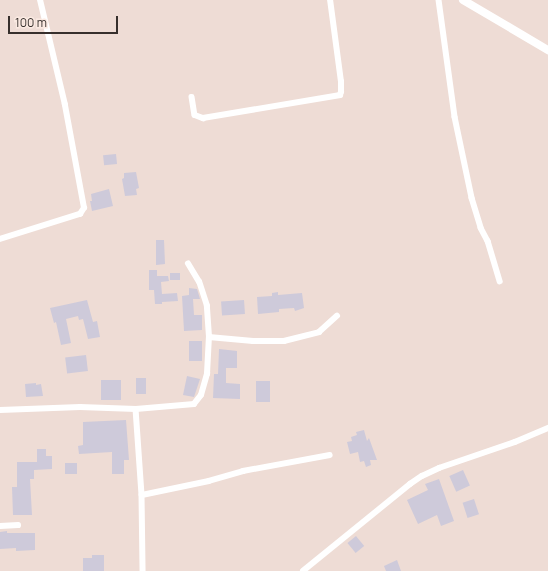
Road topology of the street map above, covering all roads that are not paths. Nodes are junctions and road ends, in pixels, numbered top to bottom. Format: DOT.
graph roads {
  1 [pos="40,0"];
  2 [pos="330,0"];
  3 [pos="440,0"];
  4 [pos="466,1"];
  5 [pos="548,50"];
  6 [pos="192,97"];
  7 [pos="0,239"];
  8 [pos="188,264"];
  9 [pos="500,281"];
  10 [pos="337,316"];
  11 [pos="209,338"];
  12 [pos="136,409"];
  13 [pos="0,410"];
  14 [pos="548,428"];
  15 [pos="330,455"];
  16 [pos="142,495"];
  17 [pos="18,525"];
  18 [pos="0,526"];
  19 [pos="143,571"];
  20 [pos="303,571"];
  1 -- 7 [label="street"];
  2 -- 6 [label="street"];
  3 -- 9 [label="street"];
  4 -- 5 [label="main road"];
  8 -- 11 [label="street"];
  10 -- 11 [label="street"];
  11 -- 12 [label="street"];
  12 -- 13 [label="street"];
  12 -- 16 [label="street"];
  14 -- 20 [label="street"];
  15 -- 16 [label="street"];
  16 -- 19 [label="street"];
  17 -- 18 [label="street"];
}
